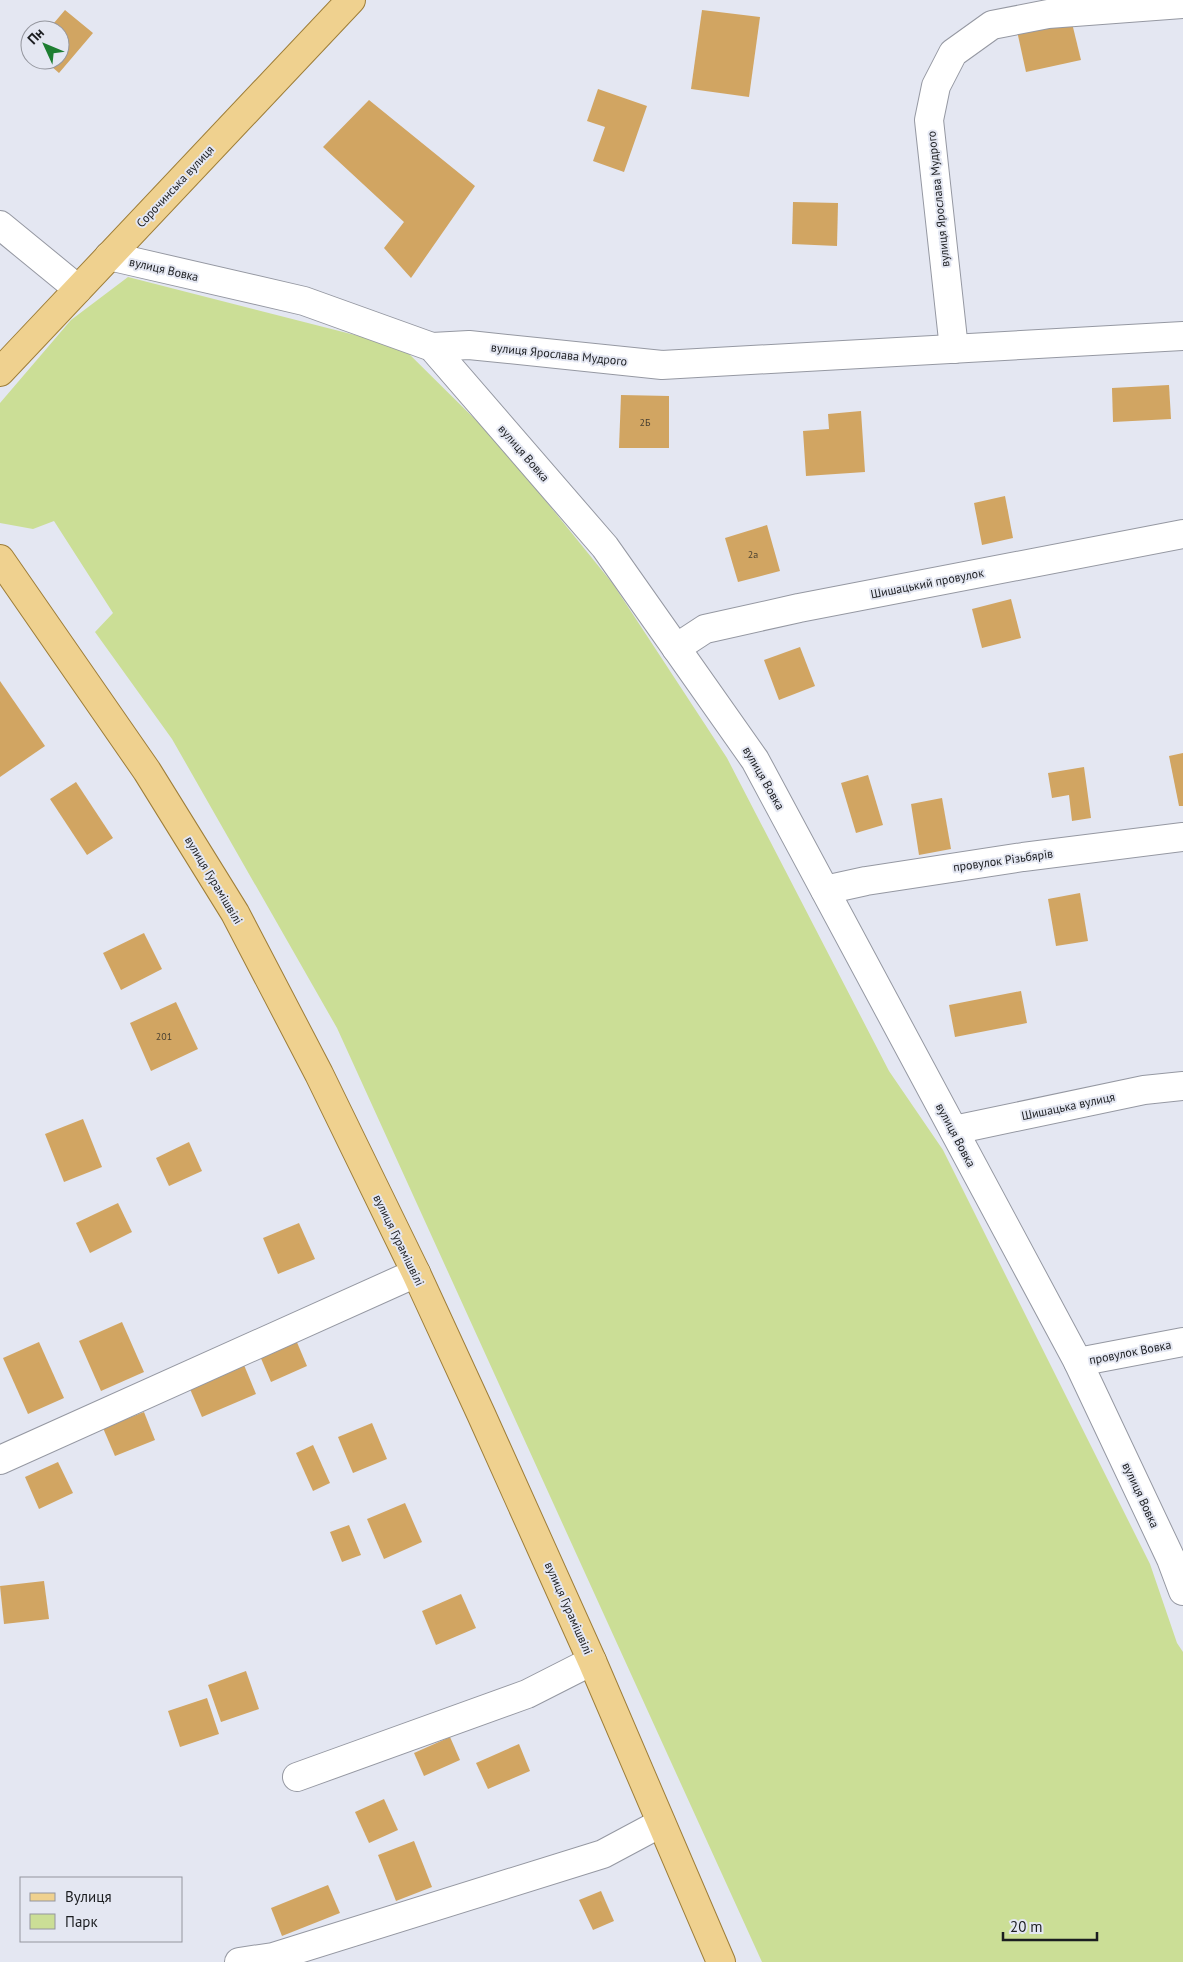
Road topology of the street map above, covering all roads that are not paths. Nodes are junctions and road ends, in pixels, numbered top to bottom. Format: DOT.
graph roads {
  1 [pos="351,0"];
  2 [pos="1183,4"];
  3 [pos="0,225"];
  4 [pos="109,256"];
  5 [pos="78,289"];
  6 [pos="1183,336"];
  7 [pos="432,347"];
  8 [pos="954,349"];
  9 [pos="0,372"];
  10 [pos="1183,534"];
  11 [pos="0,559"];
  12 [pos="676,648"];
  13 [pos="1183,837"];
  14 [pos="825,890"];
  15 [pos="1183,1086"];
  16 [pos="954,1130"];
  17 [pos="416,1273"];
  18 [pos="1183,1342"];
  19 [pos="1078,1362"];
  20 [pos="0,1460"];
  21 [pos="1177,1557"];
  22 [pos="1183,1591"];
  23 [pos="592,1660"];
  24 [pos="297,1776"];
  25 [pos="661,1823"];
  26 [pos="239,1962"];
  27 [pos="721,1962"];
  1 -- 4 [label="main road, Сорочинська вулиця"];
  2 -- 8 [label="street, вулиця Ярослава Мудрого"];
  3 -- 5 [label="street"];
  4 -- 5 [label="main road, Сорочинська вулиця"];
  4 -- 7 [label="street, вулиця Вовка"];
  5 -- 9 [label="main road, Сорочинська вулиця"];
  6 -- 8 [label="street, вулиця Ярослава Мудрого"];
  7 -- 8 [label="street, вулиця Ярослава Мудрого"];
  7 -- 12 [label="street, вулиця Вовка"];
  10 -- 12 [label="street, Шишацький провулок"];
  11 -- 17 [label="main road, вулиця Гурамішвілі"];
  12 -- 14 [label="street, вулиця Вовка"];
  13 -- 14 [label="street, провулок Різьбярів"];
  14 -- 16 [label="street, вулиця Вовка"];
  15 -- 16 [label="street, Шишацька вулиця"];
  16 -- 19 [label="street, вулиця Вовка"];
  17 -- 20 [label="street"];
  17 -- 23 [label="main road, вулиця Гурамішвілі"];
  18 -- 19 [label="street, провулок Вовка"];
  19 -- 21 [label="street, вулиця Вовка"];
  21 -- 22 [label="street, вулиця Вовка"];
  23 -- 24 [label="street"];
  23 -- 25 [label="main road, вулиця Гурамішвілі"];
  25 -- 26 [label="street"];
  25 -- 27 [label="main road, вулиця Гурамішвілі"];
}
